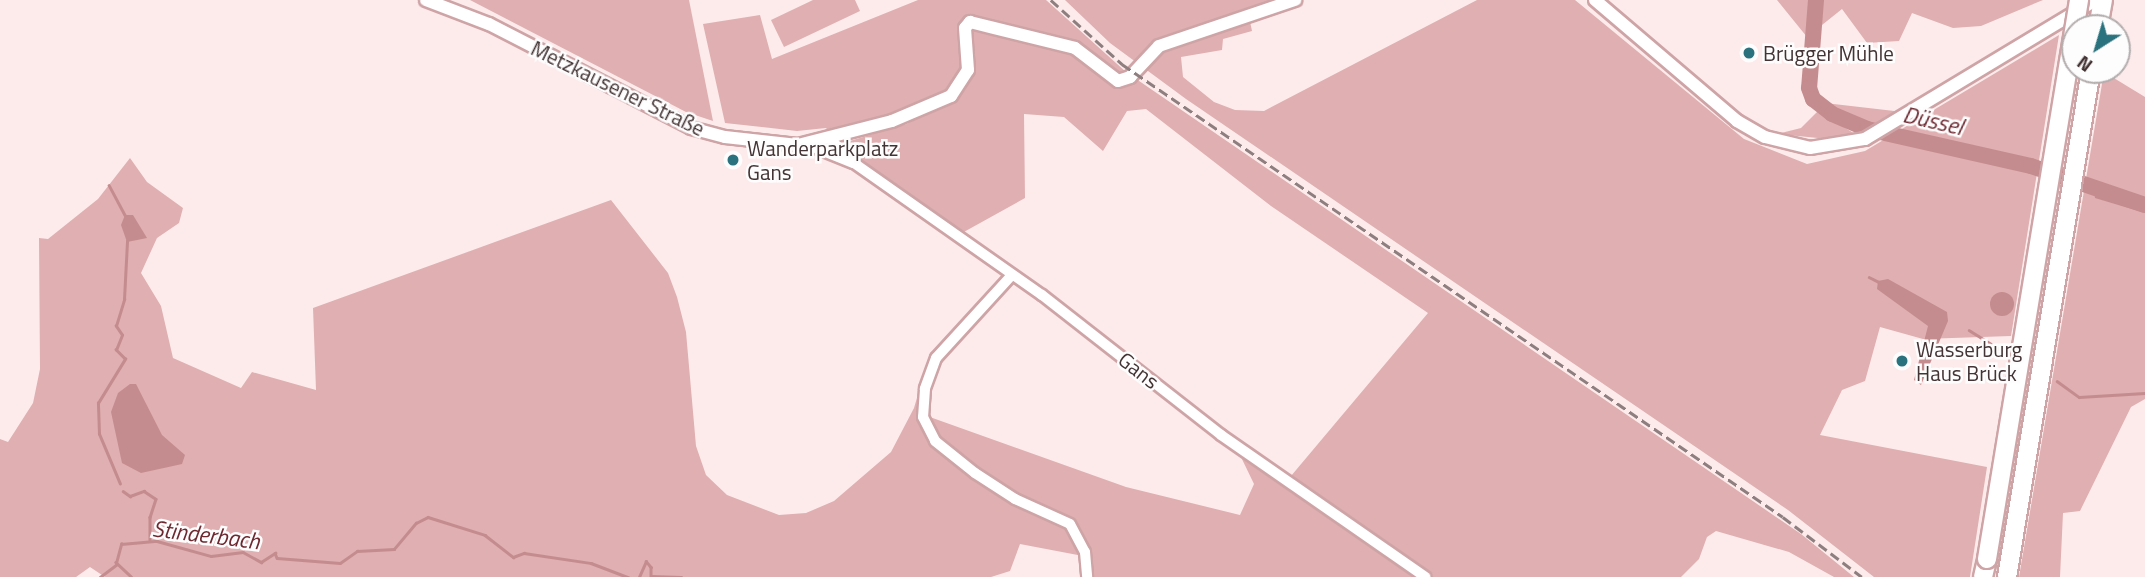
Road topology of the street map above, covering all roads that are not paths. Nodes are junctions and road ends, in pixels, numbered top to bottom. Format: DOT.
graph roads {
  1 [pos="426,0"];
  2 [pos="1295,0"];
  3 [pos="1595,0"];
  4 [pos="2095,0"];
  5 [pos="2075,3"];
  6 [pos="2089,84"];
  7 [pos="831,139"];
  8 [pos="806,144"];
  9 [pos="854,163"];
  10 [pos="1011,276"];
  11 [pos="2008,569"];
  12 [pos="1087,577"];
  13 [pos="1425,577"];
  14 [pos="1983,577"];
  1 -- 8 [label="street, Metzkausener Straße"];
  2 -- 7 [label="street, Metzkausener Straße"];
  3 -- 5 [label="street"];
  4 -- 5 [label="street"];
  5 -- 14 [label="highway, bridge"];
  6 -- 11 [label="highway"];
  7 -- 8 [label="street, Metzkausener Straße"];
  7 -- 9 [label="street, Gans"];
  8 -- 9 [label="street, Gans"];
  9 -- 10 [label="street, Gans"];
  10 -- 12 [label="street"];
  10 -- 13 [label="street, Gans"];
}
